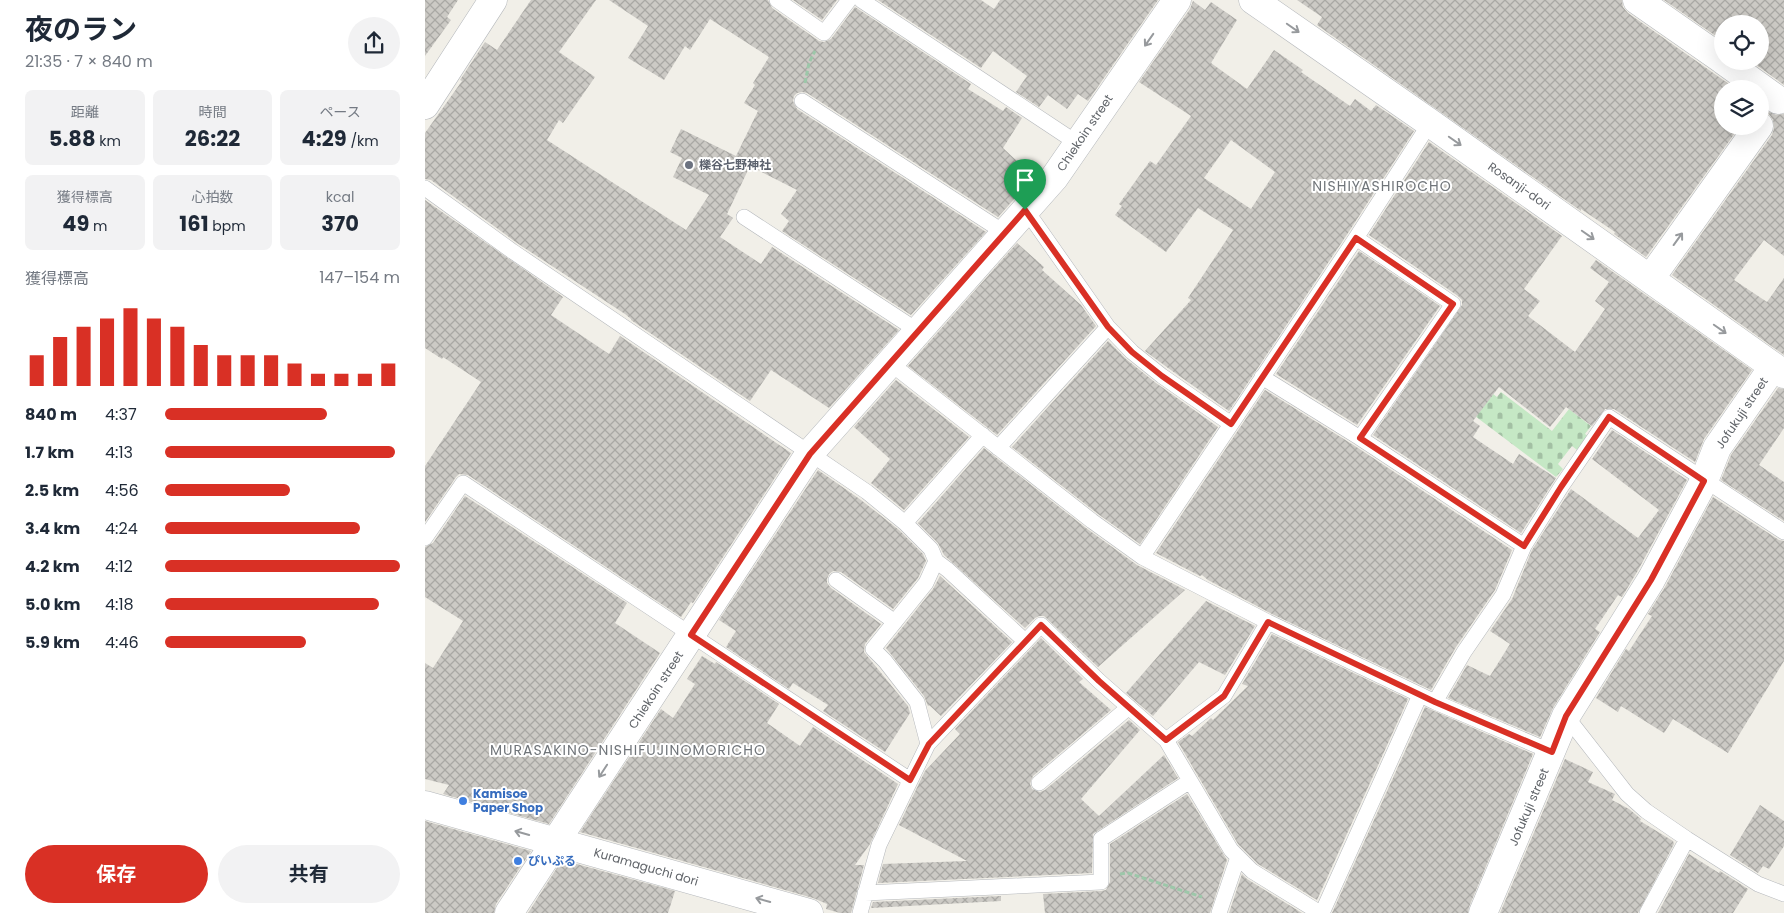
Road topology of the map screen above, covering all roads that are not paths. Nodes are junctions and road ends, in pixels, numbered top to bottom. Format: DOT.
graph roads {
  1 [pos="493,0"];
  2 [pos="777,0"];
  3 [pos="849,0"];
  4 [pos="861,0"];
  5 [pos="1177,0"];
  6 [pos="1253,0"];
  7 [pos="1637,0"];
  8 [pos="1714,55"];
  9 [pos="1738,70"];
  10 [pos="1781,96"];
  11 [pos="802,101"];
  12 [pos="425,105"];
  13 [pos="1769,112"];
  14 [pos="1430,123"];
  15 [pos="1753,135"];
  16 [pos="1069,137"];
  17 [pos="425,188"];
  18 [pos="1025,210"];
  19 [pos="744,217"];
  20 [pos="1005,232"];
  21 [pos="1356,238"];
  22 [pos="1650,279"];
  23 [pos="1108,327"];
  24 [pos="918,331"];
  25 [pos="890,363"];
  26 [pos="1779,370"];
  27 [pos="1262,377"];
  28 [pos="1231,424"];
  29 [pos="983,435"];
  30 [pos="1360,438"];
  31 [pos="998,448"];
  32 [pos="810,454"];
  33 [pos="1704,481"];
  34 [pos="905,523"];
  35 [pos="1784,532"];
  36 [pos="425,538"];
  37 [pos="1524,546"];
  38 [pos="1142,557"];
  39 [pos="937,562"];
  40 [pos="836,580"];
  41 [pos="895,622"];
  42 [pos="1268,622"];
  43 [pos="691,635"];
  44 [pos="1025,641"];
  45 [pos="1420,695"];
  46 [pos="1435,702"];
  47 [pos="1129,707"];
  48 [pos="1566,716"];
  49 [pos="1166,740"];
  50 [pos="929,744"];
  51 [pos="1552,752"];
  52 [pos="910,780"];
  53 [pos="1190,781"];
  54 [pos="1039,782"];
  55 [pos="425,805"];
  56 [pos="1687,839"];
  57 [pos="556,842"];
  58 [pos="1238,857"];
  59 [pos="865,892"];
  60 [pos="1784,894"];
  61 [pos="1220,908"];
  62 [pos="796,911"];
  63 [pos="509,913"];
  64 [pos="860,913"];
  65 [pos="1321,913"];
  66 [pos="1483,913"];
  67 [pos="1647,913"];
  1 -- 12 [label="street"];
  2 -- 3 [label="lane"];
  4 -- 16 [label="lane"];
  5 -- 18 [label="street, Chiekoin street, one-way"];
  6 -- 14 [label="street, Rosanji-dori, one-way"];
  7 -- 8 [label="street"];
  9 -- 10 [label="street"];
  10 -- 13 [label="street"];
  11 -- 20 [label="lane"];
  14 -- 21 [label="lane"];
  14 -- 22 [label="street, Rosanji-dori, one-way"];
  22 -- 15 [label="street, one-way"];
  17 -- 32 [label="lane"];
  18 -- 20 [label="street, Chiekoin street"];
  18 -- 23 [label="lane"];
  19 -- 24 [label="lane"];
  20 -- 24 [label="street, Chiekoin street"];
  21 -- 27 [label="lane"];
  21 -- 30 [label="lane"];
  22 -- 26 [label="street, Rosanji-dori, one-way"];
  23 -- 28 [label="lane"];
  23 -- 31 [label="lane"];
  24 -- 25 [label="street, Chiekoin street"];
  25 -- 29 [label="lane"];
  25 -- 32 [label="street, Chiekoin street"];
  26 -- 33 [label="street, Jofukuji street"];
  27 -- 28 [label="lane"];
  27 -- 30 [label="lane"];
  28 -- 38 [label="lane"];
  29 -- 31 [label="lane"];
  29 -- 34 [label="lane"];
  30 -- 37 [label="lane"];
  31 -- 38 [label="lane"];
  32 -- 34 [label="lane"];
  32 -- 43 [label="street, Chiekoin street"];
  33 -- 35 [label="lane"];
  33 -- 37 [label="lane"];
  33 -- 48 [label="street, Jofukuji street"];
  34 -- 39 [label="lane"];
  36 -- 43 [label="lane"];
  37 -- 46 [label="lane"];
  38 -- 42 [label="lane"];
  39 -- 41 [label="lane"];
  39 -- 44 [label="lane"];
  40 -- 41 [label="lane"];
  41 -- 50 [label="lane"];
  42 -- 45 [label="lane"];
  42 -- 49 [label="lane"];
  43 -- 52 [label="lane"];
  43 -- 57 [label="street, Chiekoin street, one-way"];
  44 -- 47 [label="lane"];
  44 -- 50 [label="lane"];
  45 -- 46 [label="lane"];
  45 -- 65 [label="lane"];
  46 -- 51 [label="lane"];
  47 -- 49 [label="lane"];
  47 -- 54 [label="lane"];
  48 -- 51 [label="street, Jofukuji street"];
  48 -- 56 [label="lane"];
  49 -- 53 [label="lane"];
  50 -- 52 [label="lane"];
  51 -- 66 [label="street, Jofukuji street"];
  52 -- 59 [label="lane"];
  53 -- 58 [label="lane"];
  53 -- 59 [label="lane"];
  57 -- 55 [label="street, Kuramaguchi dori, one-way"];
  56 -- 60 [label="lane"];
  56 -- 67 [label="lane"];
  62 -- 57 [label="street, Kuramaguchi dori, one-way"];
  57 -- 63 [label="street, Chiekoin street"];
  58 -- 61 [label="lane"];
  58 -- 65 [label="lane"];
  59 -- 64 [label="lane"];
}
